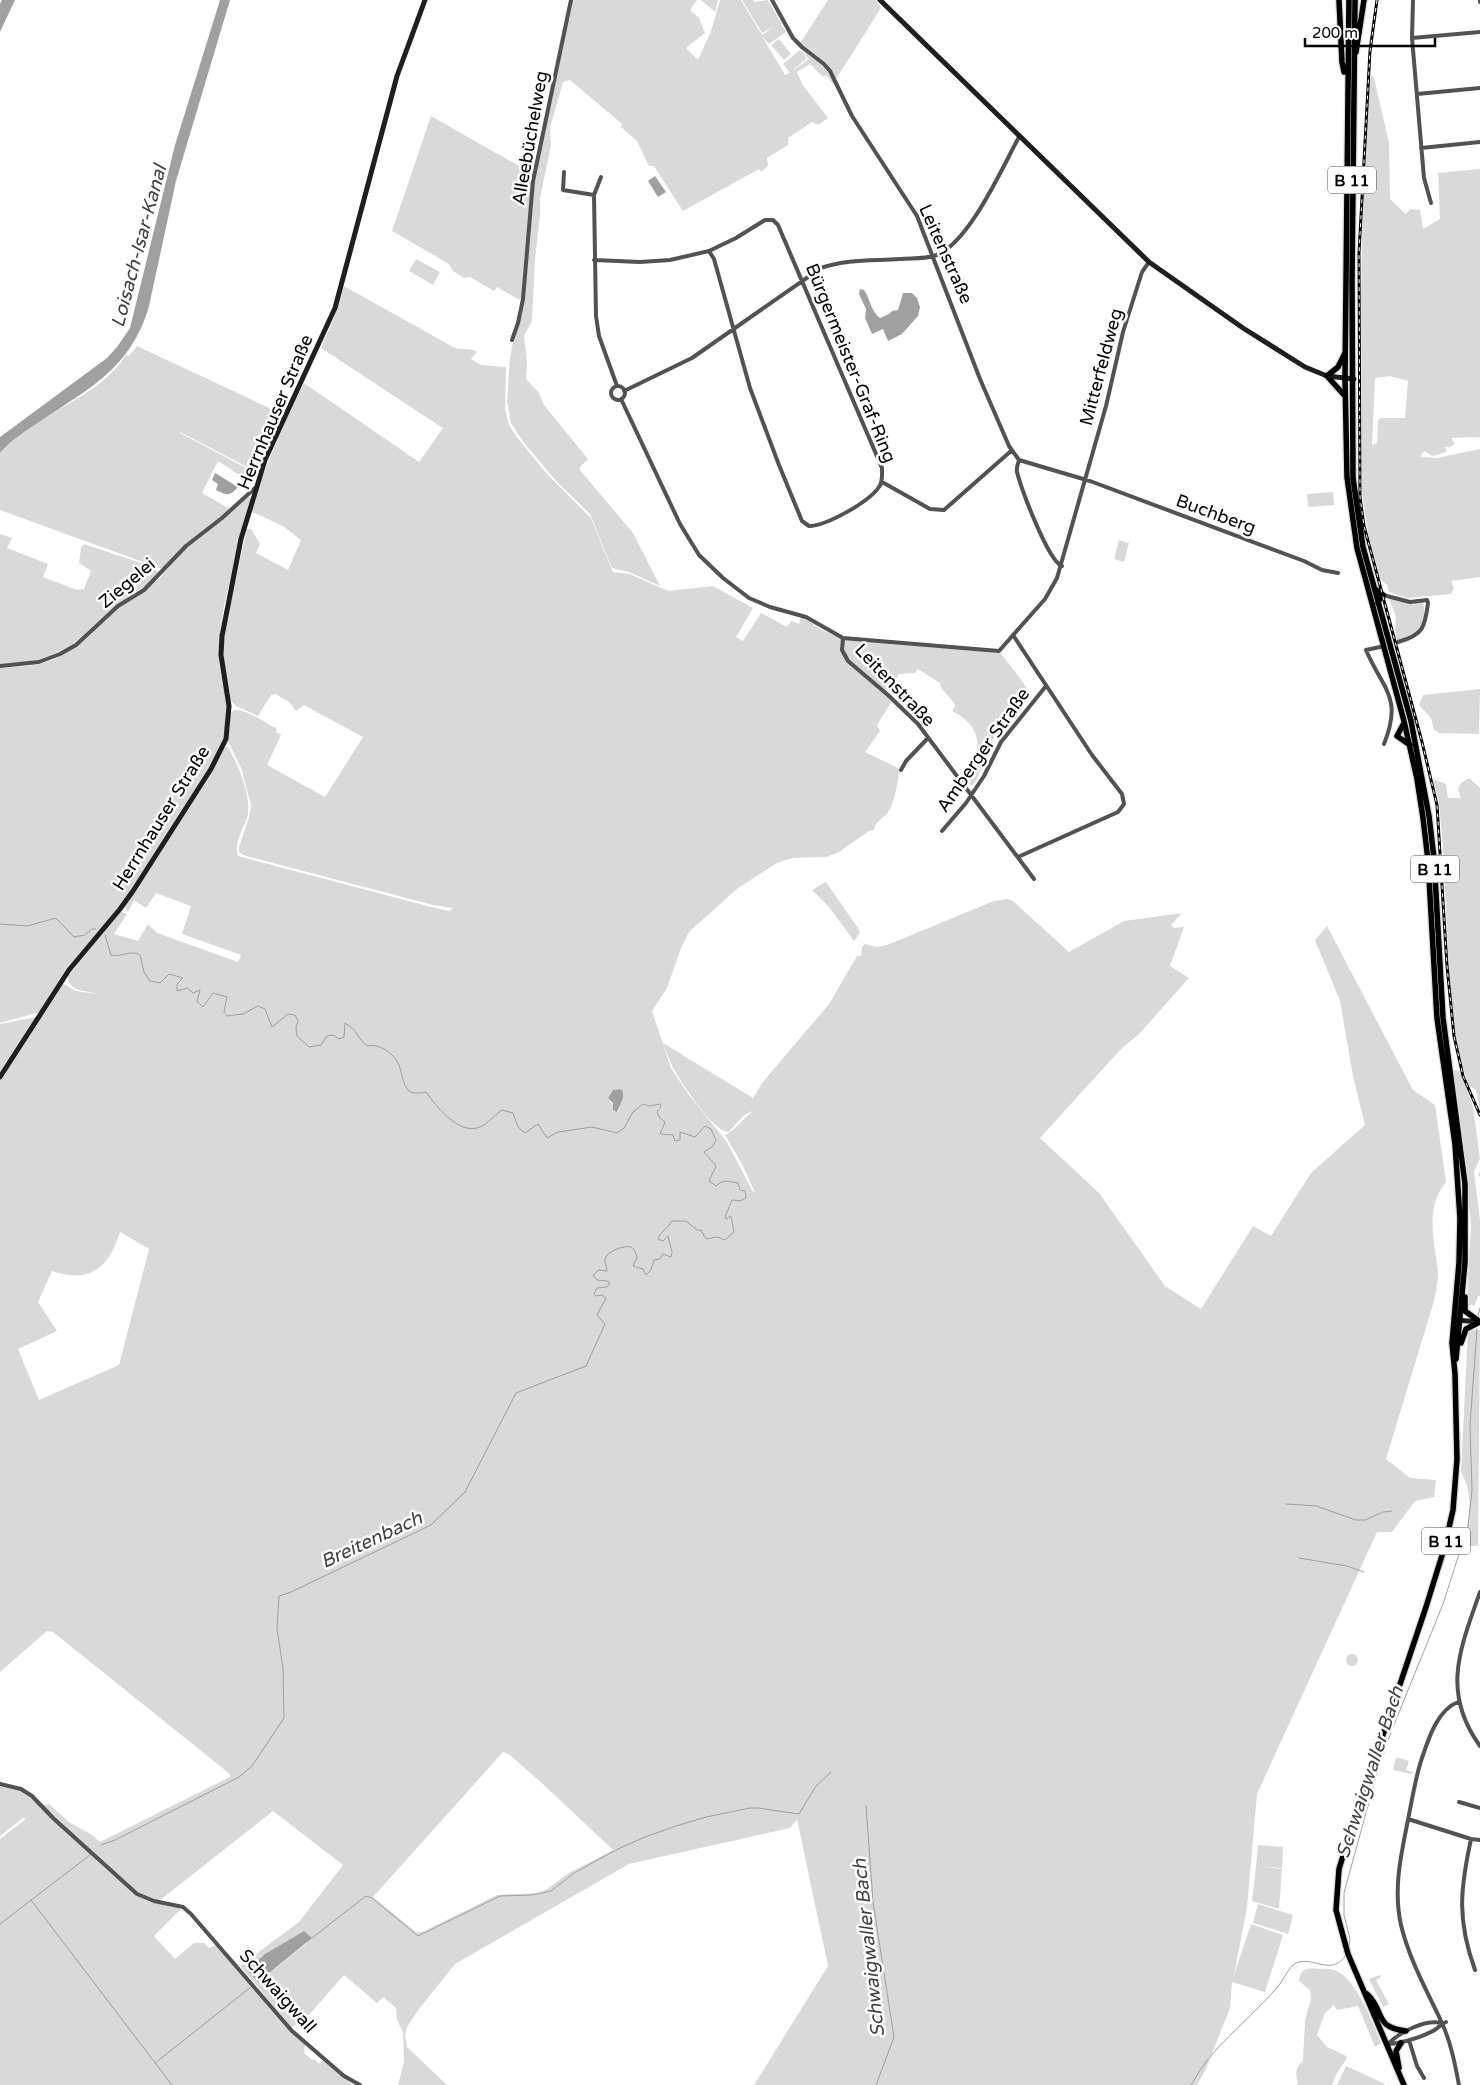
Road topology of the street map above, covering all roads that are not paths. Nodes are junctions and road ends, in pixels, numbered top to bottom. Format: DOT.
graph roads {
  1 [pos="425,0"];
  2 [pos="571,0"];
  3 [pos="772,0"];
  4 [pos="880,0"];
  5 [pos="1338,0"];
  6 [pos="1348,0"];
  7 [pos="1355,0"];
  8 [pos="1364,0"];
  9 [pos="1414,0"];
  10 [pos="1480,32"];
  11 [pos="1412,38"];
  12 [pos="1350,80"];
  13 [pos="1480,88"];
  14 [pos="1417,94"];
  15 [pos="1019,138"];
  16 [pos="1480,142"];
  17 [pos="1421,148"];
  18 [pos="564,172"];
  19 [pos="601,177"];
  20 [pos="594,195"];
  21 [pos="1431,203"];
  22 [pos="709,251"];
  23 [pos="934,256"];
  24 [pos="594,260"];
  25 [pos="1149,262"];
  26 [pos="803,280"];
  27 [pos="732,331"];
  28 [pos="512,340"];
  29 [pos="1346,351"];
  30 [pos="1327,376"];
  31 [pos="1345,378"];
  32 [pos="1354,378"];
  33 [pos="617,386"];
  34 [pos="624,391"];
  35 [pos="1345,396"];
  36 [pos="621,399"];
  37 [pos="1012,451"];
  38 [pos="1019,460"];
  39 [pos="1084,480"];
  40 [pos="882,482"];
  41 [pos="255,488"];
  42 [pos="1062,566"];
  43 [pos="1338,573"];
  44 [pos="1373,586"];
  45 [pos="1383,595"];
  46 [pos="1378,604"];
  47 [pos="1013,635"];
  48 [pos="843,638"];
  49 [pos="1398,642"];
  50 [pos="1380,647"];
  51 [pos="0,666"];
  52 [pos="1046,686"];
  53 [pos="1404,721"];
  54 [pos="1388,735"];
  55 [pos="1397,736"];
  56 [pos="928,738"];
  57 [pos="1384,744"];
  58 [pos="1410,745"];
  59 [pos="900,770"];
  60 [pos="972,795"];
  61 [pos="942,831"];
  62 [pos="1018,857"];
  63 [pos="1034,879"];
  64 [pos="0,1077"];
  65 [pos="1463,1284"];
  66 [pos="1456,1320"];
  67 [pos="1480,1322"];
  68 [pos="1457,1352"];
  69 [pos="1455,1374"];
  70 [pos="1480,1592"];
  71 [pos="1458,1702"];
  72 [pos="1480,1746"];
  73 [pos="0,1784"];
  74 [pos="1459,1802"];
  75 [pos="1480,1808"];
  76 [pos="1408,1818"];
  77 [pos="1471,1839"];
  78 [pos="1480,1840"];
  79 [pos="1475,1970"];
  80 [pos="1364,1990"];
  81 [pos="1444,2023"];
  82 [pos="1406,2030"];
  83 [pos="1408,2040"];
  84 [pos="1401,2042"];
  85 [pos="1387,2044"];
  86 [pos="1399,2073"];
  87 [pos="1424,2078"];
  88 [pos="360,2085"];
  89 [pos="1404,2085"];
  90 [pos="1459,2085"];
  1 -- 41 [label="street, Herrnhauser Straße"];
  2 -- 28 [label="street, Alleebüchelweg"];
  3 -- 23 [label="street, Leitenstraße"];
  4 -- 15 [label="street"];
  5 -- 12 [label="main road, B 11"];
  6 -- 12 [label="main road, B 11"];
  7 -- 12 [label="main road, B 11"];
  8 -- 12 [label="main road, B 11"];
  9 -- 11 [label="street"];
  10 -- 11 [label="street"];
  11 -- 14 [label="street"];
  12 -- 29 [label="main road, B 11"];
  12 -- 32 [label="main road, B 11"];
  13 -- 14 [label="street"];
  14 -- 17 [label="street"];
  15 -- 23 [label="street"];
  15 -- 25 [label="street"];
  16 -- 17 [label="street"];
  17 -- 21 [label="street"];
  18 -- 20 [label="street"];
  19 -- 20 [label="street"];
  20 -- 24 [label="street"];
  22 -- 24 [label="street, Bürgermeister-Graf-Ring"];
  22 -- 26 [label="street, Bürgermeister-Graf-Ring"];
  22 -- 27 [label="street, Bürgermeister-Graf-Ring"];
  23 -- 26 [label="street"];
  23 -- 37 [label="street, Leitenstraße"];
  24 -- 33 [label="street"];
  25 -- 30 [label="street"];
  25 -- 39 [label="street, Mitterfeldweg"];
  26 -- 27 [label="street"];
  26 -- 40 [label="street, Bürgermeister-Graf-Ring"];
  27 -- 34 [label="street"];
  27 -- 40 [label="street, Bürgermeister-Graf-Ring"];
  29 -- 30 [label="main road"];
  29 -- 31 [label="main road, B 11"];
  30 -- 31 [label="street"];
  30 -- 35 [label="main road"];
  31 -- 32 [label="street"];
  31 -- 35 [label="main road, B 11"];
  32 -- 44 [label="main road, B 11"];
  33 -- 34 [label="street"];
  33 -- 36 [label="street"];
  34 -- 36 [label="street"];
  35 -- 53 [label="main road, B 11"];
  36 -- 48 [label="street, Leitenstraße"];
  37 -- 38 [label="street, Leitenstraße"];
  37 -- 40 [label="street"];
  38 -- 39 [label="street"];
  38 -- 42 [label="street"];
  39 -- 42 [label="street, Leitenstraße"];
  39 -- 43 [label="street, Buchberg"];
  41 -- 51 [label="street, Ziegelei"];
  41 -- 64 [label="street, Herrnhauser Straße"];
  42 -- 47 [label="street, Leitenstraße"];
  44 -- 45 [label="main road"];
  44 -- 46 [label="main road, B 11"];
  45 -- 46 [label="main road"];
  45 -- 49 [label="street"];
  46 -- 65 [label="main road, B 11"];
  47 -- 48 [label="street, Leitenstraße"];
  47 -- 52 [label="street"];
  48 -- 56 [label="street, Leitenstraße"];
  50 -- 54 [label="street"];
  52 -- 60 [label="street, Amberger Straße"];
  52 -- 62 [label="street"];
  53 -- 55 [label="main road"];
  53 -- 58 [label="main road, B 11"];
  54 -- 55 [label="street"];
  54 -- 57 [label="street"];
  55 -- 58 [label="main road"];
  56 -- 59 [label="street, Leitenstraße"];
  56 -- 60 [label="street"];
  58 -- 66 [label="main road, B 11"];
  60 -- 61 [label="street, Amberger Straße"];
  60 -- 62 [label="street"];
  62 -- 63 [label="street"];
  65 -- 66 [label="main road, B 11"];
  65 -- 67 [label="main road"];
  66 -- 67 [label="street"];
  66 -- 68 [label="main road, B 11"];
  66 -- 69 [label="main road, B 11"];
  67 -- 68 [label="main road"];
  68 -- 69 [label="main road, B 11"];
  69 -- 80 [label="main road, B 11"];
  70 -- 71 [label="street"];
  71 -- 72 [label="street"];
  71 -- 76 [label="street"];
  73 -- 88 [label="street, Schwaigwall"];
  74 -- 75 [label="street"];
  76 -- 77 [label="street"];
  76 -- 81 [label="street"];
  77 -- 78 [label="street"];
  77 -- 79 [label="street"];
  80 -- 82 [label="main road"];
  80 -- 85 [label="main road, B 11"];
  81 -- 82 [label="street"];
  81 -- 83 [label="street"];
  81 -- 90 [label="street"];
  82 -- 85 [label="street"];
  83 -- 84 [label="street"];
  83 -- 87 [label="street"];
  84 -- 85 [label="street"];
  84 -- 86 [label="main road"];
  85 -- 86 [label="main road, B 11"];
  86 -- 89 [label="main road, B 11"];
}
